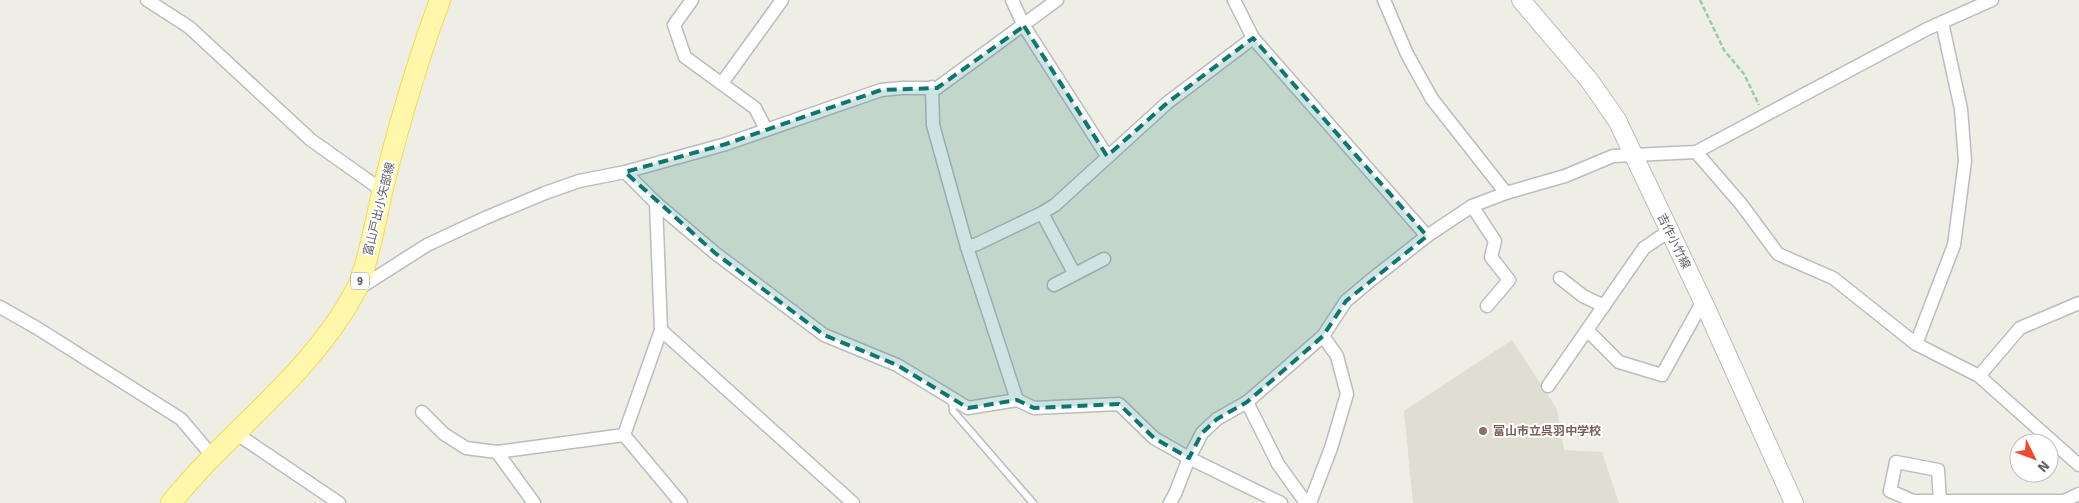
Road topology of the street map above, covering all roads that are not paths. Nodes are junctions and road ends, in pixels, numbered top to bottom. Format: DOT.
graph roads {
  1 [pos="147,0"];
  2 [pos="440,0"];
  3 [pos="692,0"];
  4 [pos="1012,0"];
  5 [pos="1057,0"];
  6 [pos="1234,0"];
  7 [pos="1384,0"];
  8 [pos="1521,0"];
  9 [pos="1992,0"];
  10 [pos="779,1"];
  11 [pos="1942,22"];
  12 [pos="1024,26"];
  13 [pos="1253,38"];
  14 [pos="722,83"];
  15 [pos="932,87"];
  16 [pos="766,129"];
  17 [pos="1696,152"];
  18 [pos="1634,155"];
  19 [pos="1107,156"];
  20 [pos="624,172"];
  21 [pos="383,191"];
  22 [pos="1506,193"];
  23 [pos="656,203"];
  24 [pos="1472,206"];
  25 [pos="1042,213"];
  26 [pos="1670,231"];
  27 [pos="1428,236"];
  28 [pos="967,247"];
  29 [pos="1104,259"];
  30 [pos="1074,273"];
  31 [pos="1560,278"];
  32 [pos="1054,285"];
  33 [pos="358,288"];
  34 [pos="1703,301"];
  35 [pos="2079,303"];
  36 [pos="1488,306"];
  37 [pos="1604,306"];
  38 [pos="0,307"];
  39 [pos="661,330"];
  40 [pos="1587,330"];
  41 [pos="1323,336"];
  42 [pos="1916,344"];
  43 [pos="1979,376"];
  44 [pos="1548,386"];
  45 [pos="952,398"];
  46 [pos="1017,400"];
  47 [pos="1247,402"];
  48 [pos="422,412"];
  49 [pos="237,434"];
  50 [pos="624,435"];
  51 [pos="497,452"];
  52 [pos="213,457"];
  53 [pos="1189,458"];
  54 [pos="2079,464"];
  55 [pos="2079,494"];
  56 [pos="1940,501"];
  57 [pos="170,503"];
  58 [pos="339,503"];
  59 [pos="534,503"];
  60 [pos="682,503"];
  61 [pos="853,503"];
  62 [pos="1033,503"];
  63 [pos="1170,503"];
  64 [pos="1281,503"];
  65 [pos="1306,503"];
  66 [pos="1310,503"];
  67 [pos="1794,503"];
  1 -- 21 [label="street"];
  2 -- 21 [label="main road, 富山戸出小矢部線 / 9"];
  3 -- 14 [label="street"];
  4 -- 12 [label="street"];
  5 -- 12 [label="street"];
  6 -- 13 [label="street"];
  7 -- 22 [label="street"];
  8 -- 18 [label="main road, 吉作小竹線"];
  9 -- 11 [label="street"];
  10 -- 14 [label="street"];
  11 -- 17 [label="street"];
  11 -- 42 [label="street"];
  12 -- 15 [label="street"];
  12 -- 19 [label="street"];
  13 -- 19 [label="street"];
  13 -- 27 [label="street"];
  14 -- 16 [label="street"];
  15 -- 16 [label="street"];
  15 -- 28 [label="street"];
  16 -- 20 [label="street"];
  17 -- 18 [label="street"];
  17 -- 42 [label="street"];
  18 -- 22 [label="street"];
  18 -- 26 [label="main road, 吉作小竹線"];
  19 -- 25 [label="street"];
  20 -- 23 [label="street"];
  20 -- 33 [label="street"];
  21 -- 33 [label="main road, 富山戸出小矢部線 / 9"];
  22 -- 24 [label="street"];
  23 -- 39 [label="street"];
  23 -- 45 [label="street"];
  24 -- 27 [label="street"];
  24 -- 36 [label="street"];
  25 -- 28 [label="street"];
  25 -- 30 [label="street"];
  26 -- 34 [label="main road, 吉作小竹線"];
  26 -- 37 [label="street"];
  27 -- 41 [label="street"];
  28 -- 46 [label="street"];
  29 -- 30 [label="street"];
  30 -- 32 [label="street"];
  31 -- 37 [label="street"];
  33 -- 49 [label="main road, 富山戸出小矢部線 / 9"];
  34 -- 40 [label="street"];
  34 -- 67 [label="main road, 吉作小竹線"];
  35 -- 43 [label="street"];
  37 -- 40 [label="street"];
  38 -- 52 [label="street"];
  39 -- 50 [label="street"];
  39 -- 61 [label="street"];
  40 -- 44 [label="street"];
  41 -- 47 [label="street"];
  41 -- 66 [label="street"];
  42 -- 43 [label="street"];
  43 -- 54 [label="street"];
  45 -- 46 [label="street"];
  45 -- 62 [label="lane"];
  46 -- 53 [label="street"];
  47 -- 53 [label="street"];
  47 -- 65 [label="street"];
  48 -- 51 [label="street"];
  49 -- 52 [label="main road, 富山戸出小矢部線 / 9"];
  49 -- 58 [label="street"];
  50 -- 51 [label="street"];
  50 -- 60 [label="street"];
  51 -- 59 [label="street"];
  52 -- 57 [label="main road, 富山戸出小矢部線 / 9"];
  53 -- 63 [label="street"];
  53 -- 64 [label="street"];
  55 -- 56 [label="street"];
}
